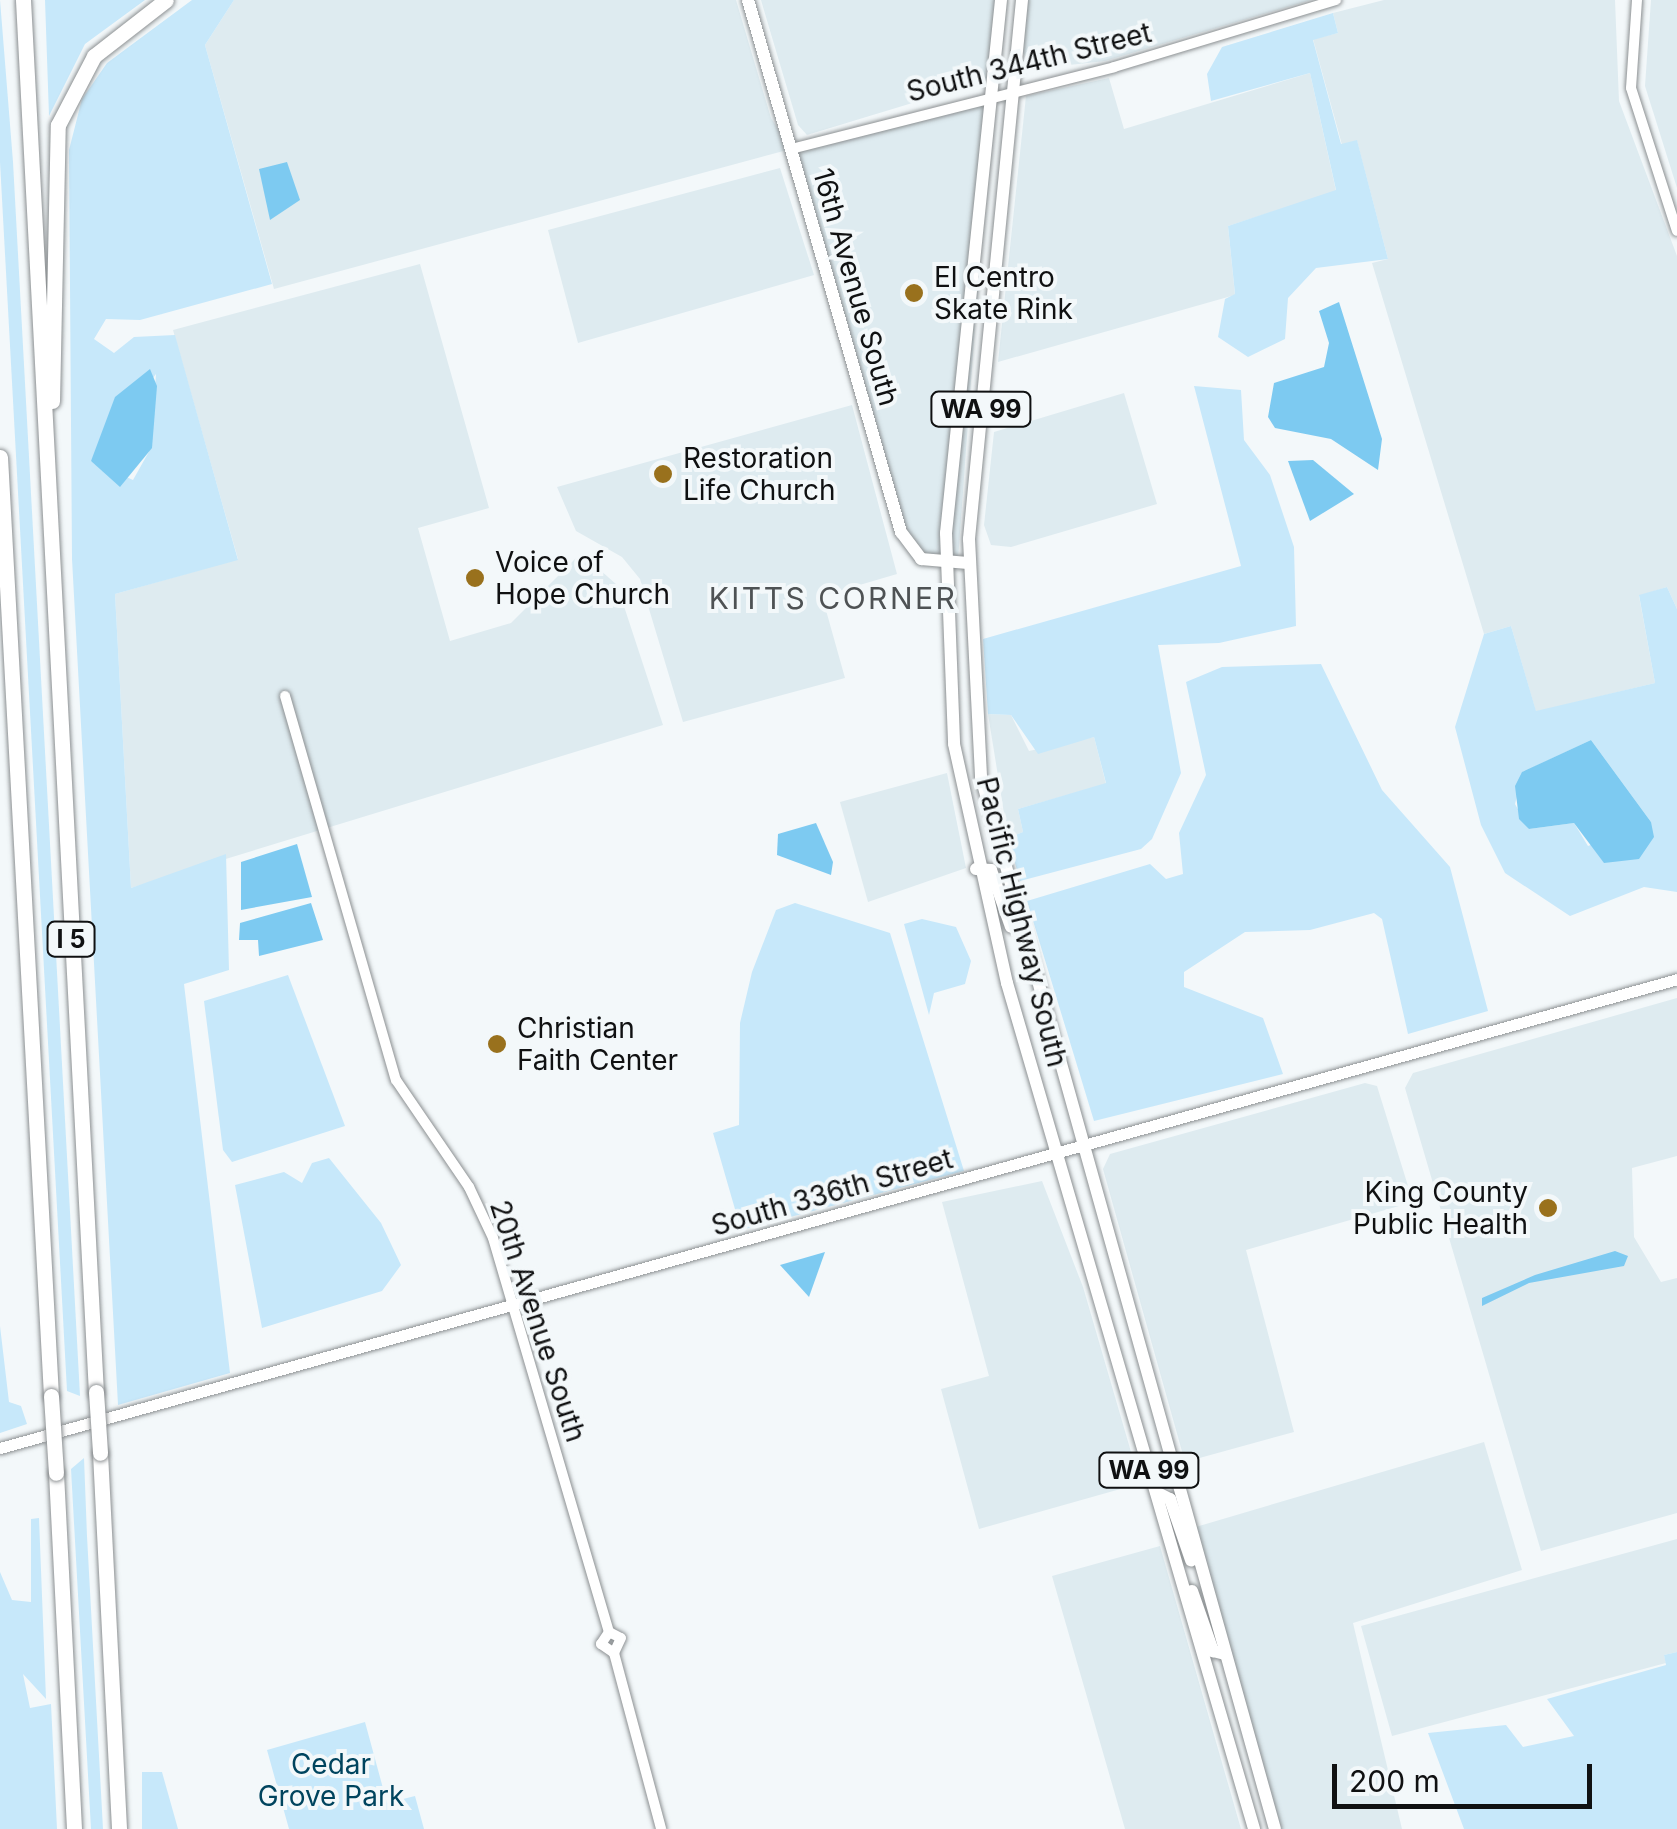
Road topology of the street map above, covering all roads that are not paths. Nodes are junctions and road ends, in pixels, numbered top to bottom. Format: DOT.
graph roads {
  1 [pos="25,0"];
  2 [pos="166,0"];
  3 [pos="748,0"];
  4 [pos="1001,0"];
  5 [pos="1022,0"];
  6 [pos="1336,0"];
  7 [pos="1637,0"];
  8 [pos="1013,88"];
  9 [pos="992,94"];
  10 [pos="791,149"];
  11 [pos="1677,231"];
  12 [pos="0,457"];
  13 [pos="48,516"];
  14 [pos="968,562"];
  15 [pos="944,563"];
  16 [pos="0,592"];
  17 [pos="12,696"];
  18 [pos="284,696"];
  19 [pos="976,868"];
  20 [pos="1024,951"];
  21 [pos="1677,979"];
  22 [pos="1080,1149"];
  23 [pos="1056,1156"];
  24 [pos="512,1310"];
  25 [pos="0,1448"];
  26 [pos="1156,1492"];
  27 [pos="1179,1567"];
  28 [pos="1208,1593"];
  29 [pos="1225,1654"];
  30 [pos="74,1829"];
  31 [pos="119,1829"];
  32 [pos="661,1829"];
  33 [pos="1254,1829"];
  34 [pos="1275,1829"];
  1 -- 13 [label="highway, I 5"];
  2 -- 13 [label="highway"];
  3 -- 10 [label="main road, 16th Avenue South"];
  4 -- 9 [label="main road, Pacific Highway South / WA 99"];
  5 -- 8 [label="main road, Pacific Highway South / WA 99"];
  6 -- 8 [label="street, South 344th Street"];
  7 -- 11 [label="street"];
  8 -- 9 [label="street, South 344th Street"];
  8 -- 14 [label="main road, Pacific Highway South / WA 99"];
  9 -- 10 [label="street, South 344th Street"];
  9 -- 15 [label="main road, Pacific Highway South / WA 99"];
  10 -- 15 [label="main road, 16th Avenue South"];
  12 -- 17 [label="highway, I 5"];
  13 -- 31 [label="highway, I 5, bridge"];
  14 -- 15 [label="main road"];
  14 -- 20 [label="main road, Pacific Highway South / WA 99"];
  15 -- 19 [label="main road, Pacific Highway South / WA 99"];
  16 -- 17 [label="highway"];
  17 -- 30 [label="highway, I 5, bridge"];
  18 -- 24 [label="street, 20th Avenue South"];
  19 -- 20 [label="main road"];
  19 -- 23 [label="main road, Pacific Highway South / WA 99"];
  20 -- 22 [label="main road, Pacific Highway South / WA 99"];
  21 -- 22 [label="main road, South 336th Street"];
  22 -- 23 [label="main road, South 336th Street"];
  22 -- 28 [label="main road, Pacific Highway South / WA 99"];
  23 -- 24 [label="main road, South 336th Street"];
  23 -- 26 [label="main road, Pacific Highway South / WA 99"];
  24 -- 25 [label="main road, South 336th Street"];
  24 -- 32 [label="street, 20th Avenue South"];
  26 -- 27 [label="main road, Pacific Highway South / WA 99"];
  26 -- 28 [label="main road"];
  27 -- 29 [label="main road"];
  27 -- 33 [label="main road, Pacific Highway South / WA 99"];
  28 -- 29 [label="main road, Pacific Highway South / WA 99"];
  29 -- 34 [label="main road, Pacific Highway South / WA 99"];
}
